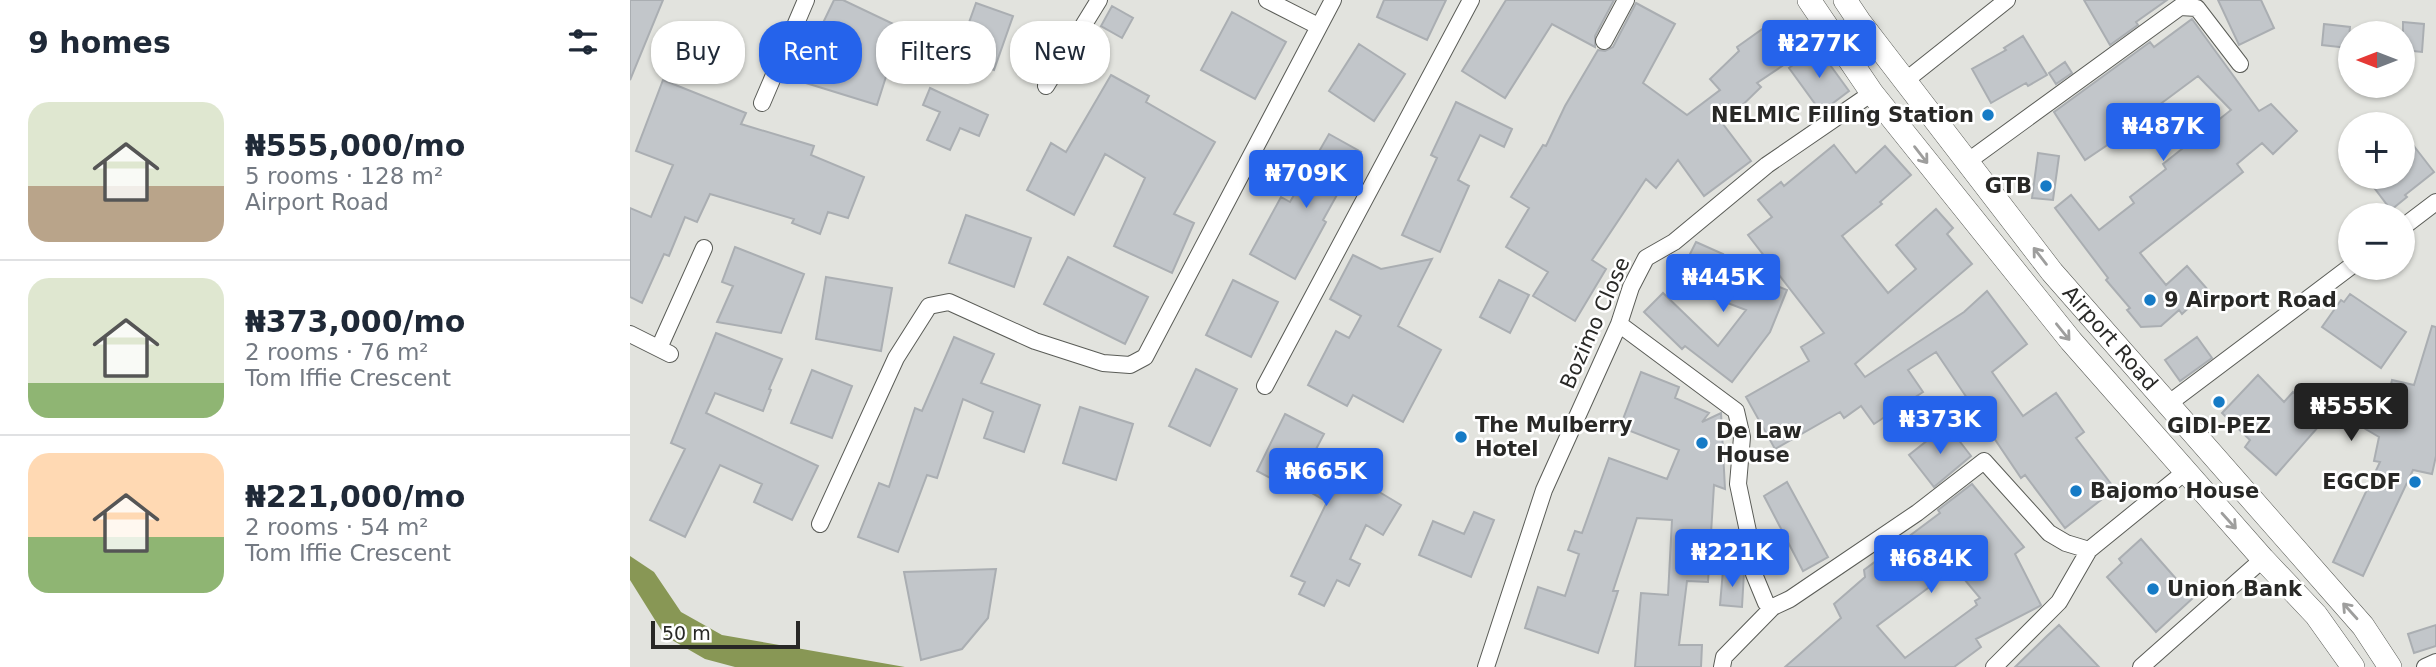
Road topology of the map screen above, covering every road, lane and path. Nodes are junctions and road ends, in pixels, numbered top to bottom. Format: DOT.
graph roads {
  1 [pos="806,0"];
  2 [pos="1099,0"];
  3 [pos="1267,0"];
  4 [pos="1333,0"];
  5 [pos="1471,0"];
  6 [pos="1626,0"];
  7 [pos="1809,0"];
  8 [pos="1845,0"];
  9 [pos="2007,0"];
  10 [pos="1318,26"];
  11 [pos="1604,41"];
  12 [pos="2239,64"];
  13 [pos="1905,81"];
  14 [pos="1046,86"];
  15 [pos="1872,93"];
  16 [pos="762,103"];
  17 [pos="1967,162"];
  18 [pos="1994,197"];
  19 [pos="2436,202"];
  20 [pos="1970,217"];
  21 [pos="2415,218"];
  22 [pos="704,248"];
  23 [pos="2338,276"];
  24 [pos="1619,324"];
  25 [pos="630,334"];
  26 [pos="1265,386"];
  27 [pos="2168,404"];
  28 [pos="2185,472"];
  29 [pos="820,524"];
  30 [pos="2089,550"];
  31 [pos="2263,559"];
  32 [pos="1773,607"];
  33 [pos="2436,662"];
  34 [pos="1486,667"];
  35 [pos="1721,667"];
  36 [pos="1994,667"];
  37 [pos="2141,667"];
  38 [pos="2353,667"];
  39 [pos="2389,667"];
  40 [pos="2425,667"];
  1 -- 16 [label="street"];
  2 -- 14 [label="street"];
  3 -- 10 [label="street"];
  4 -- 10 [label="street"];
  5 -- 26 [label="street"];
  6 -- 11 [label="street"];
  7 -- 15 [label="main road, Airport Road"];
  8 -- 13 [label="main road, Airport Road"];
  9 -- 13 [label="street"];
  10 -- 29 [label="street"];
  12 -- 17 [label="street"];
  13 -- 17 [label="main road, Airport Road"];
  15 -- 20 [label="main road, Airport Road, one-way"];
  15 -- 24 [label="street, Bozimo Close"];
  17 -- 18 [label="main road, Airport Road"];
  18 -- 20 [label="main road"];
  27 -- 18 [label="main road, Airport Road, one-way"];
  19 -- 21 [label="street"];
  20 -- 28 [label="main road, Airport Road, one-way"];
  22 -- 25 [label="street"];
  23 -- 27 [label="street"];
  24 -- 32 [label="street"];
  24 -- 34 [label="street, Bozimo Close"];
  39 -- 27 [label="main road, Airport Road, one-way"];
  28 -- 30 [label="street"];
  28 -- 31 [label="main road, Airport Road, one-way"];
  30 -- 32 [label="street"];
  30 -- 36 [label="street"];
  31 -- 37 [label="street"];
  31 -- 38 [label="main road, Airport Road"];
  32 -- 35 [label="street"];
  33 -- 40 [label="street"];
}
